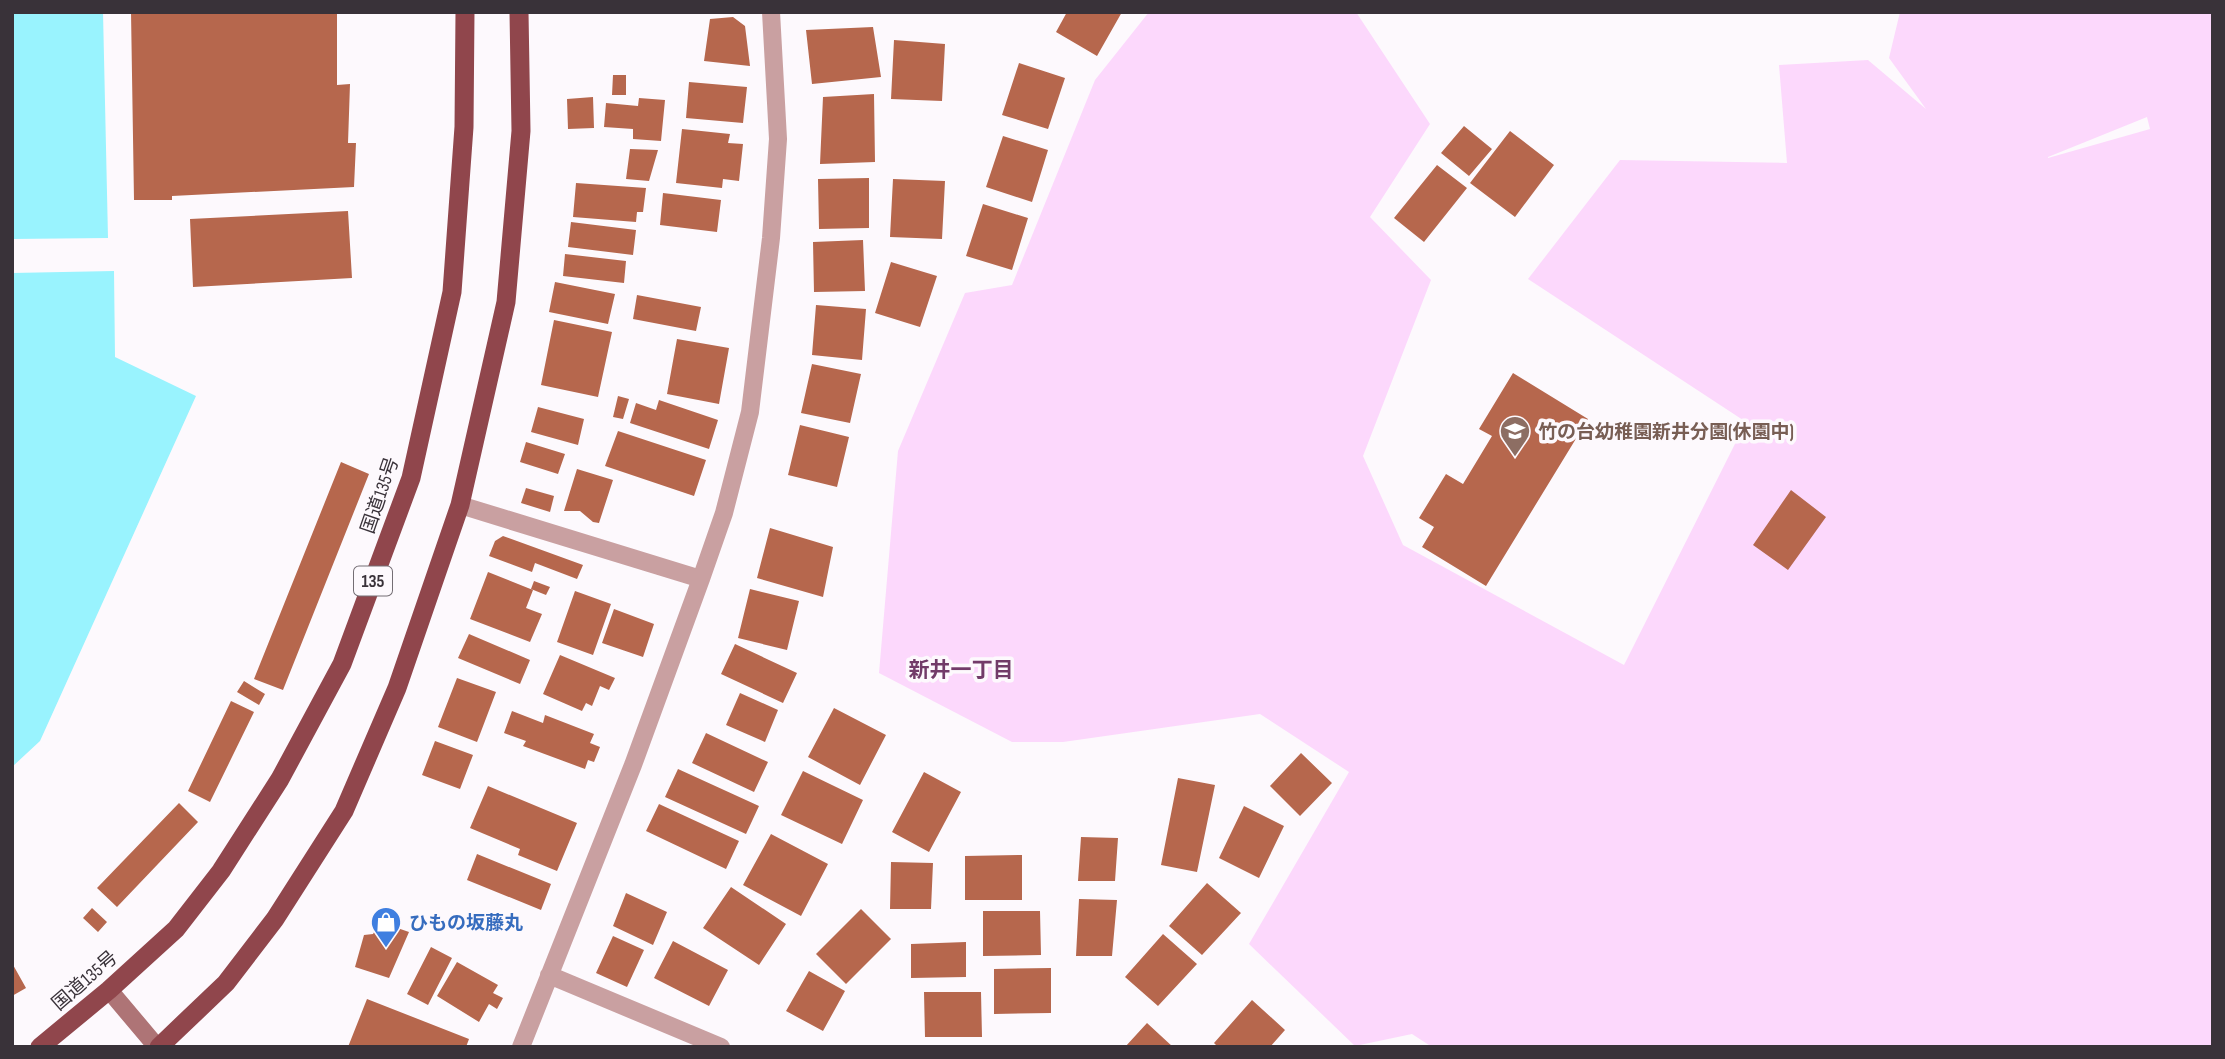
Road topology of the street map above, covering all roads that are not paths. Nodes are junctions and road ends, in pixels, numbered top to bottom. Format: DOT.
graph roads {
  1 [pos="465,12"];
  2 [pos="519,12"];
  3 [pos="771,12"];
  4 [pos="460,505"];
  5 [pos="701,579"];
  6 [pos="549,975"];
  7 [pos="109,990"];
  8 [pos="40,1047"];
  9 [pos="158,1047"];
  10 [pos="521,1047"];
  11 [pos="721,1047"];
  1 -- 7 [label="highway, 国道135号 / 135"];
  2 -- 4 [label="highway"];
  3 -- 5 [label="street"];
  4 -- 5 [label="street"];
  4 -- 9 [label="highway"];
  5 -- 6 [label="street"];
  6 -- 10 [label="street"];
  6 -- 11 [label="street"];
  7 -- 8 [label="highway, 国道135号 / 135"];
  7 -- 9 [label="main road"];
}
